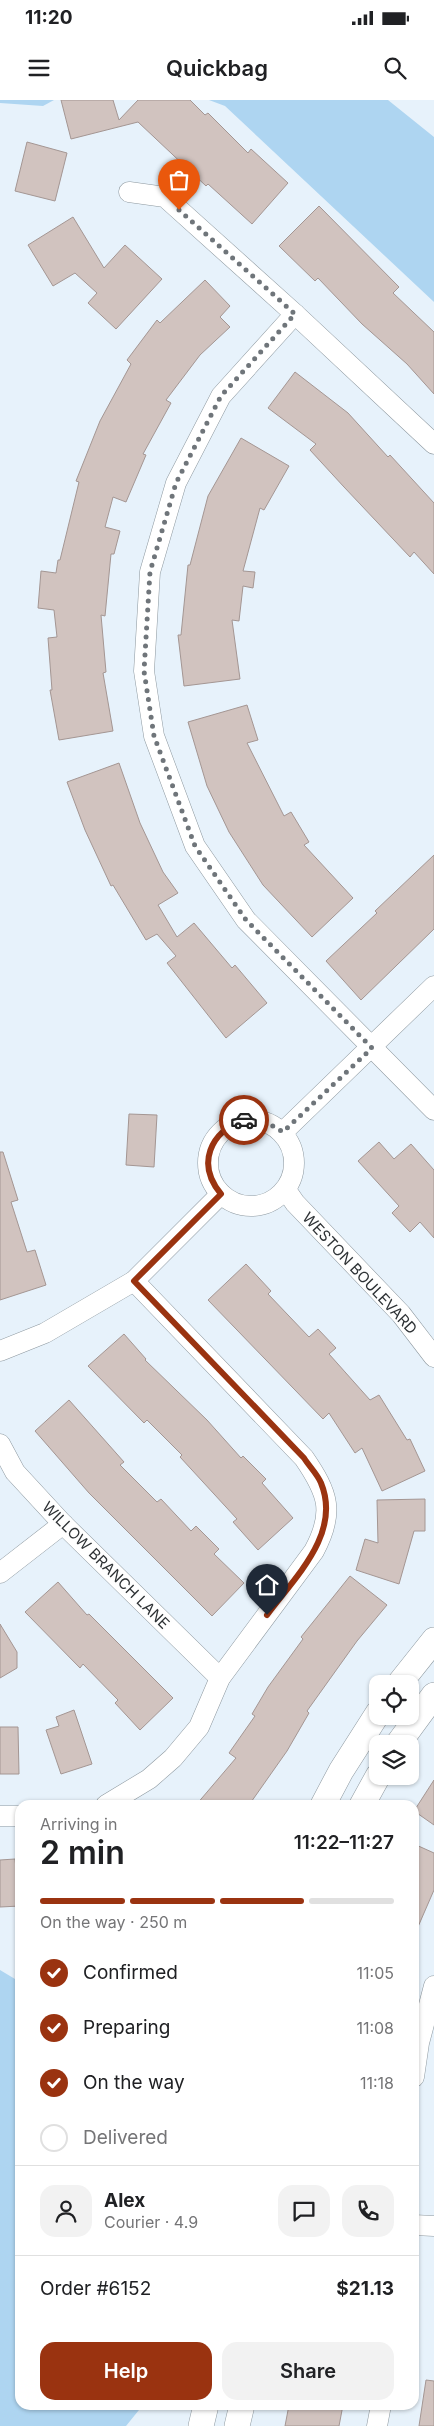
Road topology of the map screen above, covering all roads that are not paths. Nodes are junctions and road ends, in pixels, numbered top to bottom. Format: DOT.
graph roads {
  1 [pos="129,192"];
  2 [pos="295,314"];
  3 [pos="434,444"];
  4 [pos="434,986"];
  5 [pos="372,1048"];
  6 [pos="434,1110"];
  7 [pos="283,1132"];
  8 [pos="286,1190"];
  9 [pos="221,1194"];
  10 [pos="134,1281"];
  11 [pos="0,1351"];
  12 [pos="434,1356"];
  13 [pos="0,1444"];
  14 [pos="63,1524"];
  15 [pos="0,1573"];
  16 [pos="434,1640"];
  17 [pos="405,1675"];
  18 [pos="220,1678"];
  19 [pos="434,1694"];
  20 [pos="370,1725"];
  21 [pos="404,1735"];
  22 [pos="373,1785"];
  23 [pos="114,1800"];
  24 [pos="326,1800"];
  25 [pos="365,1800"];
  26 [pos="0,1816"];
  27 [pos="15,1816"];
  28 [pos="434,1986"];
  29 [pos="419,2043"];
  30 [pos="419,2225"];
  31 [pos="434,2226"];
  32 [pos="205,2410"];
  33 [pos="241,2410"];
  34 [pos="380,2410"];
  35 [pos="201,2426"];
  36 [pos="237,2426"];
  37 [pos="377,2426"];
  1 -- 2 [label="street"];
  2 -- 3 [label="street"];
  2 -- 5 [label="street"];
  4 -- 5 [label="street"];
  5 -- 6 [label="street"];
  5 -- 7 [label="street"];
  7 -- 8 [label="street"];
  7 -- 9 [label="street"];
  8 -- 9 [label="street"];
  8 -- 12 [label="street, WESTON BOULEVARD"];
  9 -- 10 [label="street"];
  10 -- 11 [label="street"];
  10 -- 18 [label="street"];
  13 -- 14 [label="street, WILLOW BRANCH LANE"];
  14 -- 15 [label="street"];
  14 -- 18 [label="street, WILLOW BRANCH LANE"];
  16 -- 17 [label="street"];
  18 -- 23 [label="street"];
  19 -- 21 [label="street"];
  20 -- 24 [label="street"];
  22 -- 25 [label="street"];
  26 -- 27 [label="street"];
  28 -- 29 [label="street"];
  30 -- 31 [label="street"];
  32 -- 35 [label="street"];
  33 -- 36 [label="street"];
  34 -- 37 [label="street"];
}
